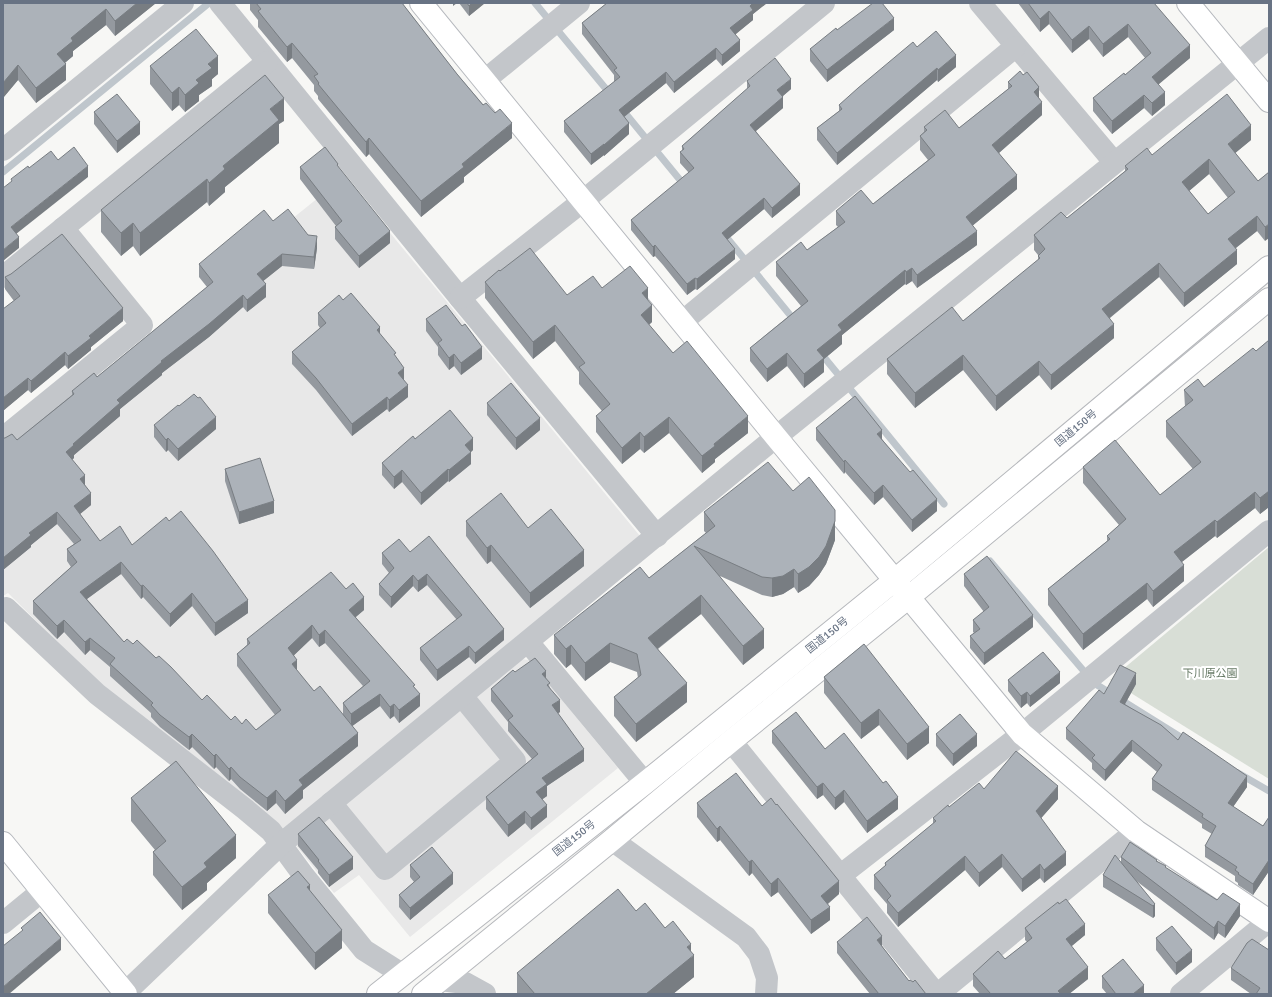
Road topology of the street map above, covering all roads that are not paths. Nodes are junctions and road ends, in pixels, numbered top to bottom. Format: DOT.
graph roads {
  1 [pos="183,3"];
  2 [pos="220,3"];
  3 [pos="421,3"];
  4 [pos="579,3"];
  5 [pos="824,3"];
  6 [pos="980,3"];
  7 [pos="1188,3"];
  8 [pos="1269,38"];
  9 [pos="1015,47"];
  10 [pos="268,62"];
  11 [pos="1238,63"];
  12 [pos="484,80"];
  13 [pos="1269,101"];
  14 [pos="3,150"];
  15 [pos="1114,162"];
  16 [pos="583,201"];
  17 [pos="63,228"];
  18 [pos="1269,267"];
  19 [pos="3,277"];
  20 [pos="460,298"];
  21 [pos="1269,299"];
  22 [pos="682,322"];
  23 [pos="776,437"];
  24 [pos="3,438"];
  25 [pos="1269,531"];
  26 [pos="657,536"];
  27 [pos="895,580"];
  28 [pos="909,597"];
  29 [pos="3,610"];
  30 [pos="528,642"];
  31 [pos="462,696"];
  32 [pos="1022,734"];
  33 [pos="730,741"];
  34 [pos="645,783"];
  35 [pos="331,803"];
  36 [pos="1136,831"];
  37 [pos="612,840"];
  38 [pos="3,843"];
  39 [pos="280,845"];
  40 [pos="841,875"];
  41 [pos="42,891"];
  42 [pos="1269,921"];
  43 [pos="3,923"];
  44 [pos="402,974"];
  45 [pos="440,980"];
  46 [pos="125,994"];
  47 [pos="378,994"];
  48 [pos="423,994"];
  49 [pos="485,994"];
  50 [pos="766,994"];
  51 [pos="937,994"];
  52 [pos="1181,994"];
  1 -- 14 [label="street"];
  2 -- 10 [label="street"];
  3 -- 12 [label="main road"];
  4 -- 12 [label="street"];
  5 -- 16 [label="street"];
  6 -- 9 [label="street"];
  7 -- 11 [label="main road"];
  8 -- 11 [label="street"];
  9 -- 15 [label="street"];
  9 -- 22 [label="street"];
  10 -- 17 [label="street"];
  10 -- 20 [label="street"];
  11 -- 13 [label="main road"];
  11 -- 15 [label="street"];
  12 -- 16 [label="main road"];
  15 -- 23 [label="street"];
  16 -- 20 [label="street"];
  16 -- 22 [label="main road"];
  17 -- 19 [label="street"];
  17 -- 24 [label="street"];
  18 -- 27 [label="main road, 国道150号"];
  20 -- 26 [label="street"];
  21 -- 28 [label="main road, 国道150号"];
  22 -- 23 [label="main road"];
  23 -- 26 [label="street"];
  23 -- 27 [label="main road"];
  25 -- 32 [label="street"];
  26 -- 30 [label="street"];
  27 -- 28 [label="main road"];
  27 -- 34 [label="main road, 国道150号"];
  28 -- 32 [label="main road"];
  28 -- 33 [label="main road, 国道150号"];
  29 -- 39 [label="street"];
  30 -- 31 [label="street"];
  30 -- 34 [label="street"];
  31 -- 35 [label="street"];
  31 -- 35 [label="street"];
  32 -- 36 [label="main road"];
  32 -- 40 [label="street"];
  33 -- 37 [label="main road, 国道150号"];
  33 -- 40 [label="street"];
  34 -- 44 [label="main road, 国道150号"];
  35 -- 39 [label="street"];
  36 -- 42 [label="main road"];
  36 -- 51 [label="street"];
  37 -- 45 [label="main road, 国道150号"];
  37 -- 50 [label="street"];
  38 -- 41 [label="main road"];
  39 -- 44 [label="street"];
  39 -- 46 [label="street"];
  40 -- 51 [label="street"];
  41 -- 43 [label="street"];
  41 -- 46 [label="main road"];
  42 -- 52 [label="street"];
  44 -- 47 [label="main road, 国道150号"];
  45 -- 48 [label="main road, 国道150号"];
  45 -- 49 [label="street"];
}
